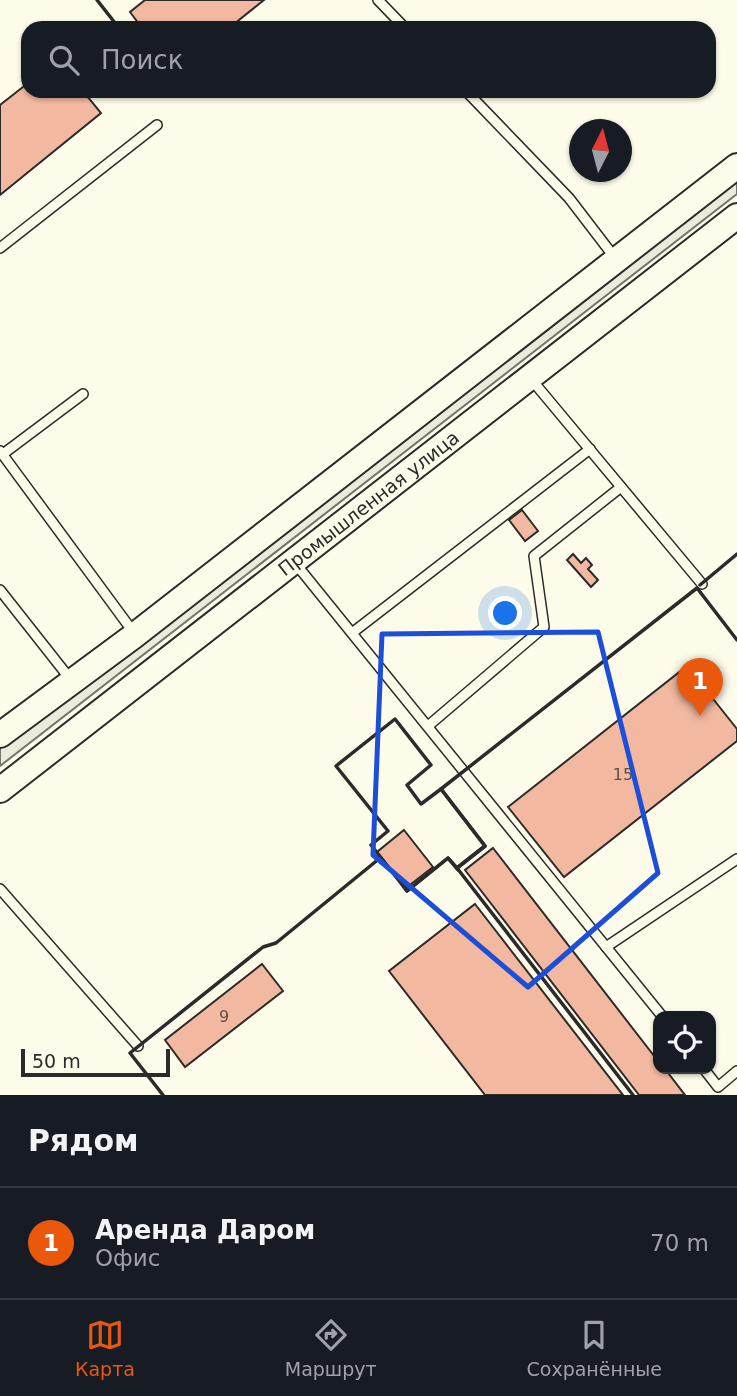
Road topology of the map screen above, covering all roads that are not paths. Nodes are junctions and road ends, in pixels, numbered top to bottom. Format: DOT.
graph roads {
  1 [pos="377,0"];
  2 [pos="398,21"];
  3 [pos="473,98"];
  4 [pos="157,125"];
  5 [pos="737,166"];
  6 [pos="737,216"];
  7 [pos="0,248"];
  8 [pos="617,260"];
  9 [pos="530,378"];
  10 [pos="83,394"];
  11 [pos="590,449"];
  12 [pos="1,452"];
  13 [pos="621,487"];
  14 [pos="294,561"];
  15 [pos="702,584"];
  16 [pos="0,590"];
  17 [pos="352,633"];
  18 [pos="135,635"];
  19 [pos="72,681"];
  20 [pos="428,726"];
  21 [pos="0,735"];
  22 [pos="0,790"];
  23 [pos="737,859"];
  24 [pos="0,889"];
  25 [pos="606,947"];
  26 [pos="658,1011"];
  27 [pos="138,1046"];
  28 [pos="737,1071"];
  29 [pos="708,1074"];
  1 -- 2 [label="lane"];
  3 -- 8 [label="lane"];
  4 -- 7 [label="lane"];
  5 -- 8 [label="main road, Промышленная улица"];
  6 -- 9 [label="main road, Промышленная улица"];
  8 -- 18 [label="main road, Промышленная улица"];
  9 -- 11 [label="lane"];
  9 -- 14 [label="main road, Промышленная улица"];
  10 -- 12 [label="lane"];
  11 -- 13 [label="lane"];
  11 -- 17 [label="lane"];
  12 -- 18 [label="lane"];
  13 -- 15 [label="lane"];
  13 -- 20 [label="lane"];
  14 -- 17 [label="lane"];
  14 -- 22 [label="main road, Промышленная улица"];
  16 -- 19 [label="lane"];
  17 -- 20 [label="lane"];
  18 -- 19 [label="main road, Промышленная улица"];
  19 -- 21 [label="main road, Промышленная улица"];
  20 -- 25 [label="lane"];
  23 -- 25 [label="lane"];
  24 -- 27 [label="lane"];
  25 -- 26 [label="lane"];
  28 -- 29 [label="lane"];
}
